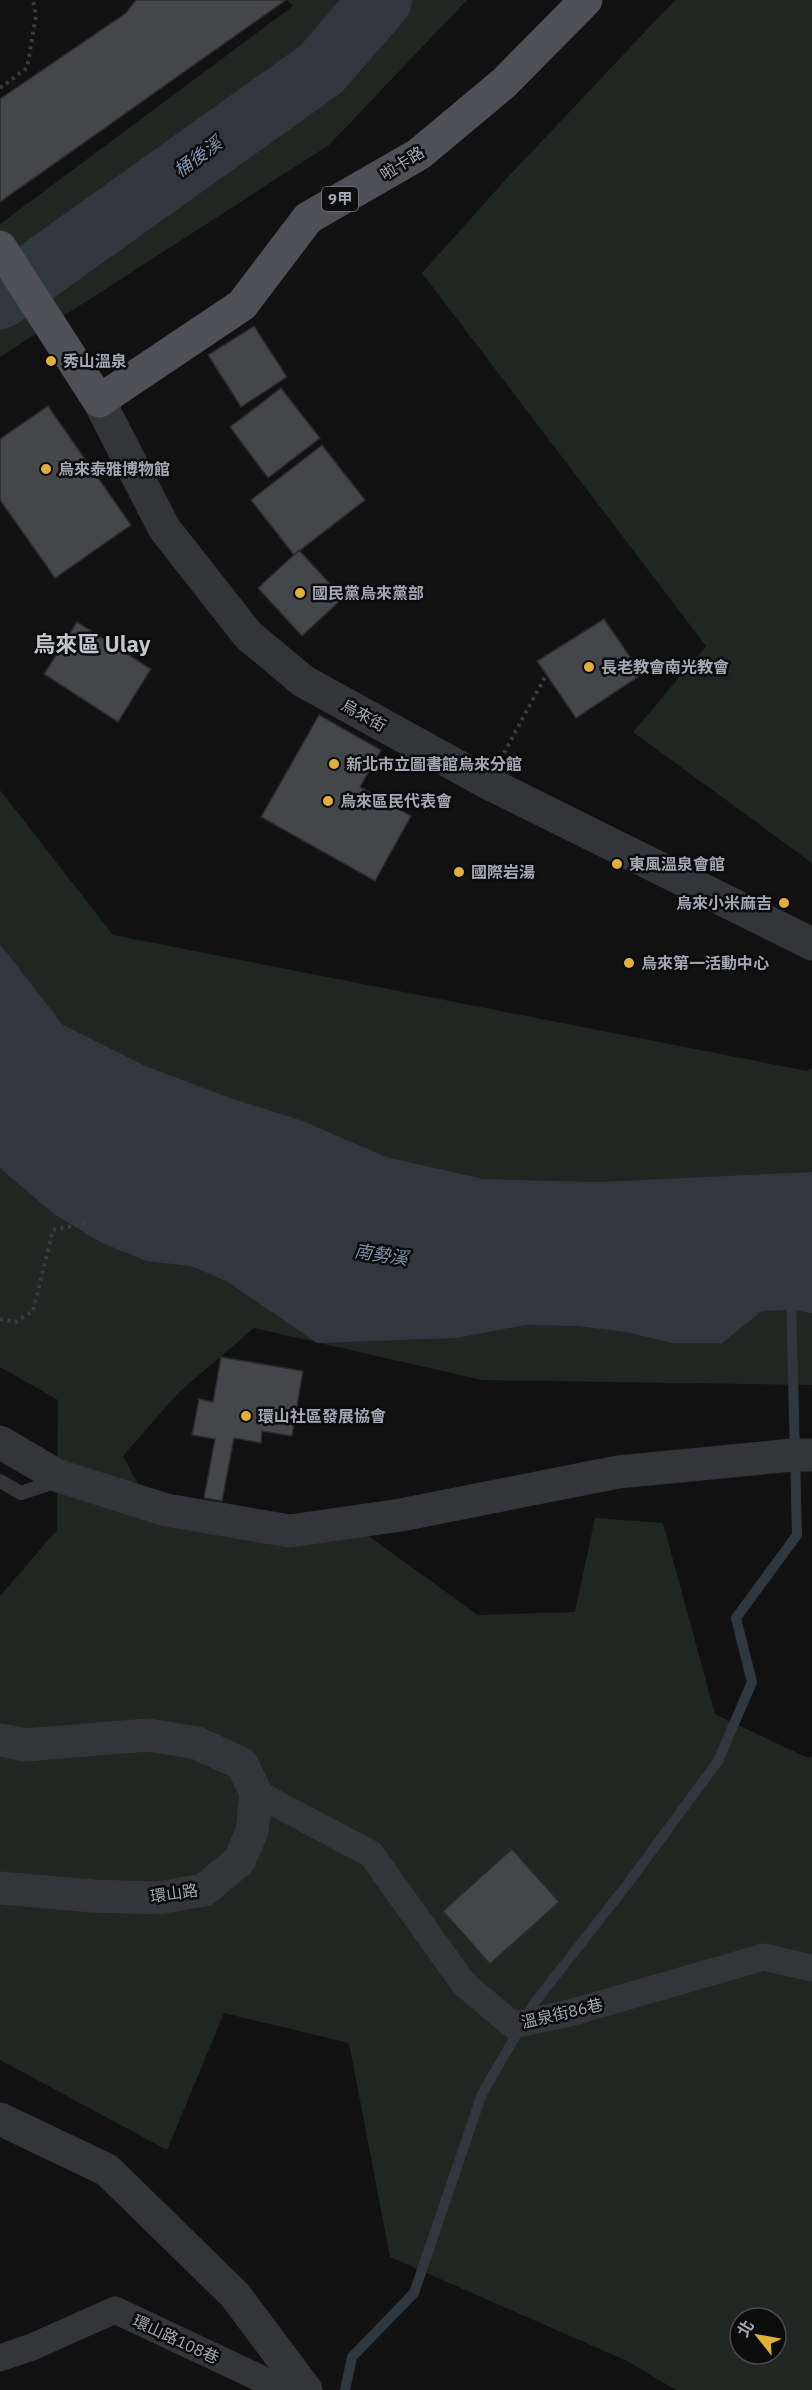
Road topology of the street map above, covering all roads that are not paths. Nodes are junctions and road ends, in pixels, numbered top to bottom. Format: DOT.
graph roads {
  1 [pos="586,0"];
  2 [pos="0,247"];
  3 [pos="99,401"];
  4 [pos="812,944"];
  5 [pos="0,1442"];
  6 [pos="812,1455"];
  7 [pos="68,1478"];
  8 [pos="0,1481"];
  9 [pos="0,1740"];
  10 [pos="256,1793"];
  11 [pos="0,1888"];
  12 [pos="812,1968"];
  13 [pos="0,2119"];
  14 [pos="0,2358"];
  15 [pos="285,2390"];
  16 [pos="306,2390"];
  1 -- 3 [label="main road, 啦卡路 / 9甲"];
  2 -- 3 [label="main road, 烏來街"];
  3 -- 4 [label="street, 烏來街"];
  5 -- 7 [label="street"];
  6 -- 7 [label="street"];
  7 -- 8 [label="lane"];
  9 -- 10 [label="street"];
  10 -- 11 [label="street, 環山路"];
  10 -- 12 [label="street, 溫泉街86巷"];
  13 -- 16 [label="street"];
  14 -- 15 [label="street, 環山路108巷"];
}
